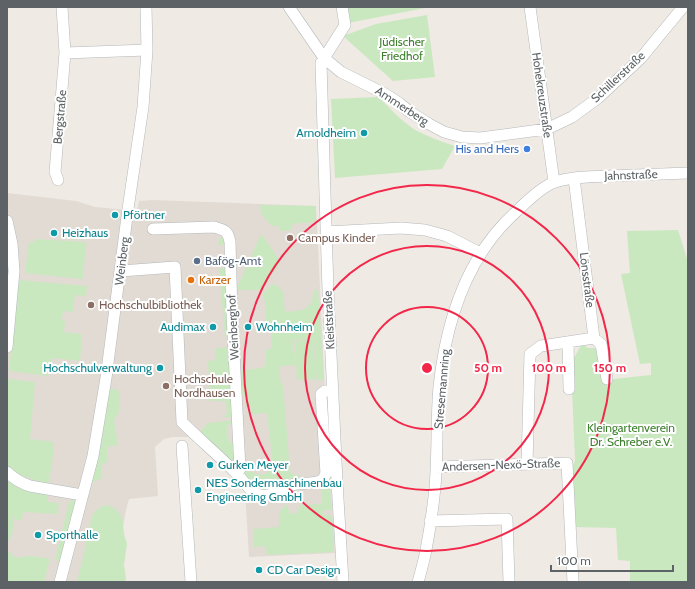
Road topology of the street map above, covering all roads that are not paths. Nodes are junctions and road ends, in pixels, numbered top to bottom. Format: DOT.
graph roads {
  1 [pos="62,7"];
  2 [pos="146,7"];
  3 [pos="289,7"];
  4 [pos="342,7"];
  5 [pos="530,7"];
  6 [pos="683,11"];
  7 [pos="147,50"];
  8 [pos="65,53"];
  9 [pos="324,58"];
  10 [pos="547,129"];
  11 [pos="688,173"];
  12 [pos="574,178"];
  13 [pos="58,180"];
  14 [pos="554,182"];
  15 [pos="7,221"];
  16 [pos="153,229"];
  17 [pos="326,232"];
  18 [pos="480,253"];
  19 [pos="120,270"];
  20 [pos="594,338"];
  21 [pos="568,342"];
  22 [pos="7,347"];
  23 [pos="607,379"];
  24 [pos="569,389"];
  25 [pos="333,390"];
  26 [pos="182,446"];
  27 [pos="527,464"];
  28 [pos="436,467"];
  29 [pos="7,472"];
  30 [pos="237,474"];
  31 [pos="82,495"];
  32 [pos="430,521"];
  33 [pos="60,582"];
  34 [pos="191,582"];
  35 [pos="343,582"];
  36 [pos="418,582"];
  37 [pos="509,582"];
  38 [pos="573,582"];
  1 -- 8 [label="street, Bergstraße"];
  2 -- 7 [label="street, Weinberg"];
  3 -- 9 [label="street, Ammerberg"];
  4 -- 9 [label="street"];
  5 -- 10 [label="street, Hohekreuzstraße"];
  6 -- 10 [label="street, Schillerstraße"];
  7 -- 8 [label="street"];
  7 -- 19 [label="street, Weinberg"];
  8 -- 13 [label="street, Bergstraße"];
  9 -- 10 [label="street, Ammerberg"];
  9 -- 17 [label="street, Kleiststraße"];
  10 -- 14 [label="street, Hohekreuzstraße"];
  11 -- 12 [label="street, Jahnstraße"];
  12 -- 14 [label="street, Stresemannring"];
  12 -- 20 [label="street, Lönsstraße"];
  14 -- 18 [label="street, Stresemannring"];
  15 -- 22 [label="street"];
  16 -- 30 [label="street, Weinberghof"];
  17 -- 18 [label="street"];
  17 -- 25 [label="street, Kleiststraße"];
  18 -- 28 [label="street, Stresemannring"];
  19 -- 30 [label="street"];
  19 -- 31 [label="street, Weinberg"];
  20 -- 21 [label="street"];
  20 -- 23 [label="street, Lönsstraße"];
  21 -- 24 [label="street"];
  21 -- 27 [label="street"];
  25 -- 30 [label="street"];
  25 -- 35 [label="street, Kleiststraße"];
  26 -- 34 [label="street"];
  27 -- 28 [label="street, Andersen-Nexö-Straße"];
  27 -- 38 [label="street, Andersen-Nexö-Straße"];
  28 -- 32 [label="street, Stresemannring"];
  29 -- 31 [label="street"];
  31 -- 33 [label="street, Weinberg"];
  32 -- 36 [label="street, Stresemannring"];
  32 -- 37 [label="street"];
}
